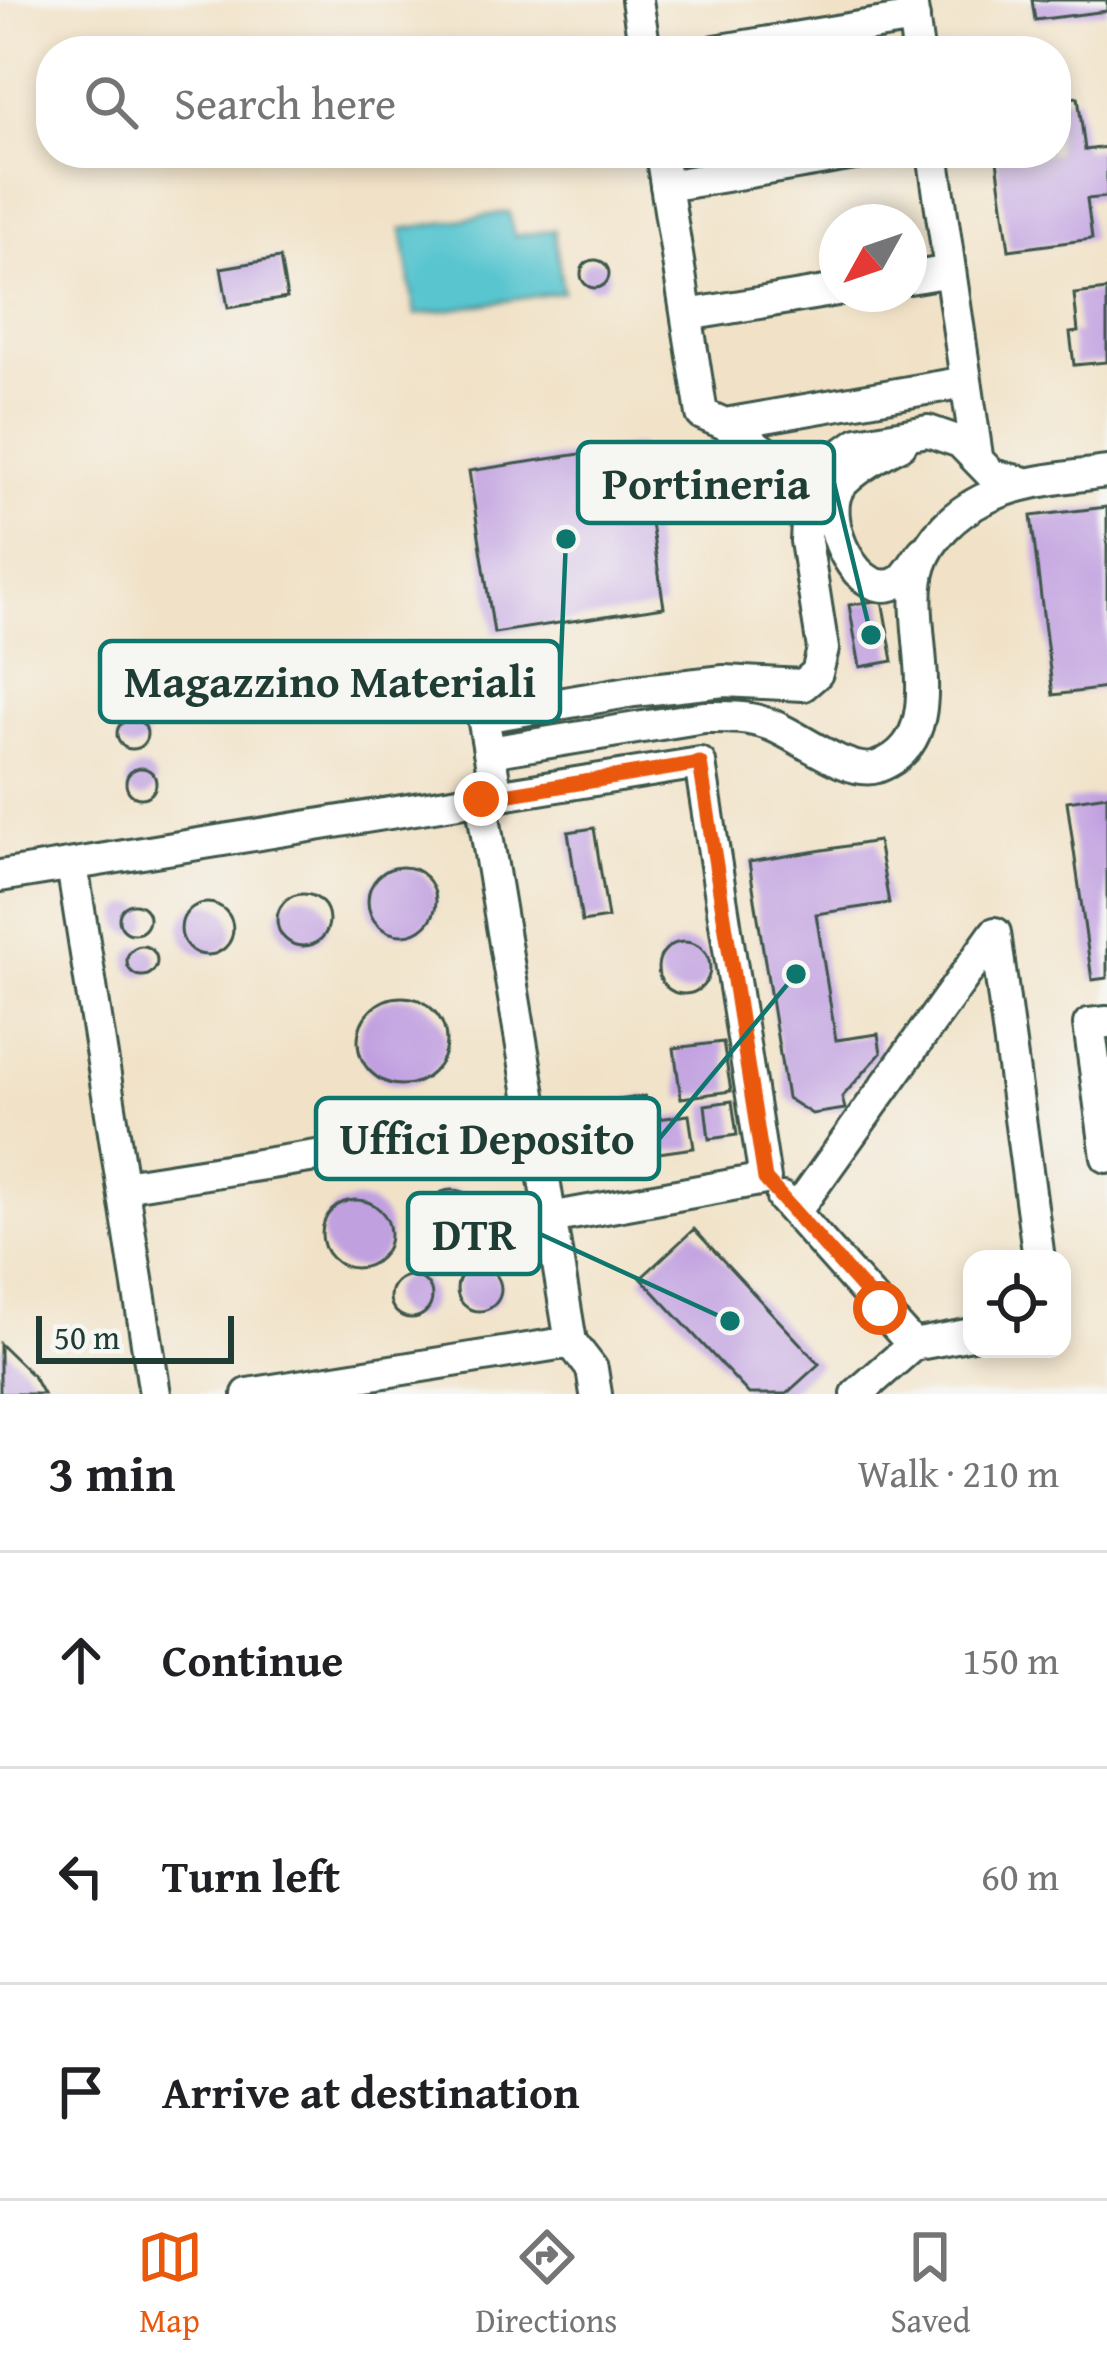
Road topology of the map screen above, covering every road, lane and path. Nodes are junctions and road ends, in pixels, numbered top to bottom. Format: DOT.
graph roads {
  1 [pos="637,0"];
  2 [pos="912,9"];
  3 [pos="643,36"];
  4 [pos="785,36"];
  5 [pos="663,168"];
  6 [pos="772,168"];
  7 [pos="935,168"];
  8 [pos="666,186"];
  9 [pos="950,271"];
  10 [pos="927,275"];
  11 [pos="819,293"];
  12 [pos="686,315"];
  13 [pos="966,382"];
  14 [pos="724,424"];
  15 [pos="928,431"];
  16 [pos="976,456"];
  17 [pos="1107,472"];
  18 [pos="1026,483"];
  19 [pos="812,499"];
  20 [pos="936,534"];
  21 [pos="837,539"];
  22 [pos="489,752"];
  23 [pos="489,797"];
  24 [pos="72,865"];
  25 [pos="0,876"];
  26 [pos="1107,1022"];
  27 [pos="535,1122"];
  28 [pos="1107,1157"];
  29 [pos="765,1179"];
  30 [pos="123,1186"];
  31 [pos="795,1212"];
  32 [pos="550,1218"];
  33 [pos="1038,1250"];
  34 [pos="963,1336"];
  35 [pos="571,1342"];
  36 [pos="913,1345"];
  37 [pos="155,1394"];
  38 [pos="248,1394"];
  39 [pos="596,1394"];
  40 [pos="857,1394"];
  1 -- 3 [label="street"];
  2 -- 4 [label="street"];
  5 -- 8 [label="street"];
  6 -- 8 [label="street"];
  7 -- 9 [label="street"];
  8 -- 12 [label="street"];
  9 -- 10 [label="street"];
  9 -- 13 [label="street"];
  11 -- 12 [label="street"];
  12 -- 14 [label="street"];
  13 -- 14 [label="street"];
  13 -- 16 [label="street"];
  14 -- 19 [label="street"];
  15 -- 16 [label="street"];
  15 -- 19 [label="street"];
  15 -- 21 [label="street"];
  16 -- 18 [label="street"];
  17 -- 18 [label="street"];
  18 -- 20 [label="street"];
  19 -- 21 [label="street"];
  19 -- 22 [label="street"];
  20 -- 21 [label="street"];
  20 -- 22 [label="street"];
  22 -- 23 [label="street"];
  23 -- 24 [label="street"];
  23 -- 27 [label="street"];
  23 -- 29 [label="street"];
  24 -- 25 [label="street"];
  24 -- 30 [label="street"];
  26 -- 28 [label="street"];
  27 -- 30 [label="street"];
  27 -- 32 [label="street"];
  29 -- 31 [label="street"];
  29 -- 32 [label="street"];
  30 -- 37 [label="street"];
  31 -- 33 [label="street"];
  31 -- 36 [label="street"];
  32 -- 35 [label="street"];
  34 -- 36 [label="street"];
  35 -- 38 [label="street"];
  35 -- 39 [label="street"];
  36 -- 40 [label="street"];
}
